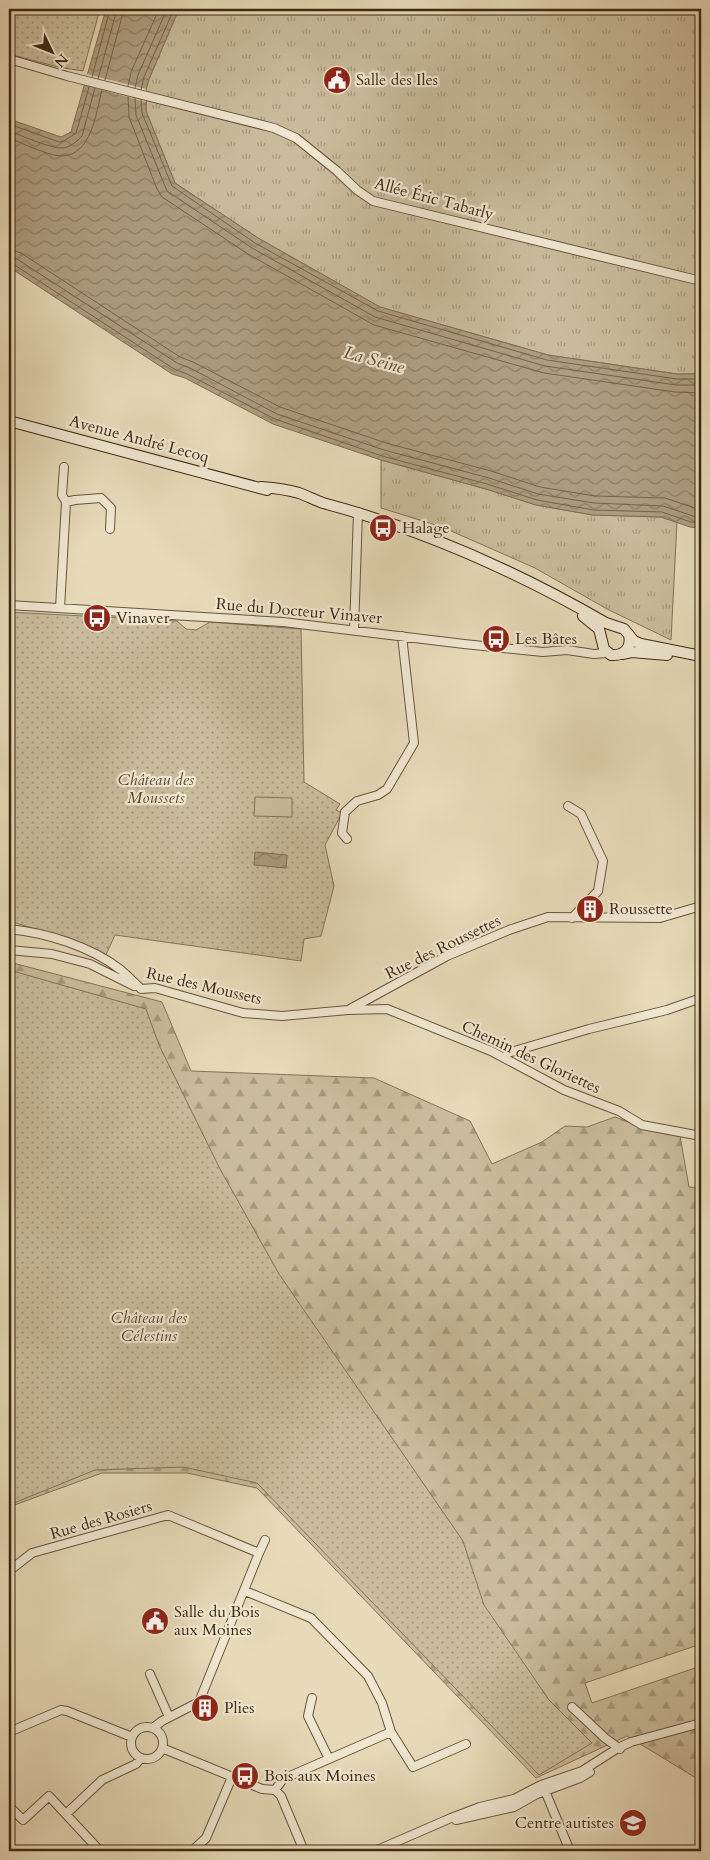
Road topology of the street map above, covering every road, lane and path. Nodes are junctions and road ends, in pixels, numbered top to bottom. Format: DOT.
graph roads {
  1 [pos="9,59"];
  2 [pos="701,280"];
  3 [pos="9,421"];
  4 [pos="64,467"];
  5 [pos="66,502"];
  6 [pos="358,512"];
  7 [pos="110,529"];
  8 [pos="551,593"];
  9 [pos="9,605"];
  10 [pos="60,608"];
  11 [pos="616,627"];
  12 [pos="354,630"];
  13 [pos="629,635"];
  14 [pos="402,636"];
  15 [pos="602,641"];
  16 [pos="586,653"];
  17 [pos="608,653"];
  18 [pos="621,654"];
  19 [pos="701,656"];
  20 [pos="568,806"];
  21 [pos="347,839"];
  22 [pos="701,906"];
  23 [pos="572,918"];
  24 [pos="9,929"];
  25 [pos="9,950"];
  26 [pos="141,989"];
  27 [pos="701,998"];
  28 [pos="348,1010"];
  29 [pos="505,1058"];
  30 [pos="701,1136"];
  31 [pos="265,1540"];
  32 [pos="259,1553"];
  33 [pos="9,1571"];
  34 [pos="244,1591"];
  35 [pos="150,1674"];
  36 [pos="312,1698"];
  37 [pos="572,1707"];
  38 [pos="169,1717"];
  39 [pos="701,1723"];
  40 [pos="153,1728"];
  41 [pos="9,1732"];
  42 [pos="391,1732"];
  43 [pos="132,1737"];
  44 [pos="466,1744"];
  45 [pos="162,1748"];
  46 [pos="619,1749"];
  47 [pos="141,1758"];
  48 [pos="329,1759"];
  49 [pos="232,1777"];
  50 [pos="543,1788"];
  51 [pos="275,1790"];
  52 [pos="9,1806"];
  53 [pos="66,1814"];
  54 [pos="100,1851"];
  55 [pos="192,1851"];
  56 [pos="304,1851"];
  57 [pos="375,1851"];
  58 [pos="570,1851"];
  1 -- 2 [label="street, Allée Éric Tabarly"];
  3 -- 6 [label="main road, Avenue André Lecoq"];
  4 -- 5 [label="street"];
  5 -- 7 [label="street"];
  5 -- 10 [label="street"];
  6 -- 8 [label="main road, Avenue André Lecoq"];
  6 -- 12 [label="street"];
  8 -- 11 [label="main road"];
  8 -- 15 [label="main road"];
  9 -- 10 [label="street, Rue du Docteur Vinaver"];
  10 -- 12 [label="street, Rue du Docteur Vinaver"];
  11 -- 13 [label="main road"];
  11 -- 15 [label="main road"];
  12 -- 14 [label="street, Rue du Docteur Vinaver"];
  13 -- 18 [label="main road"];
  13 -- 19 [label="main road"];
  14 -- 16 [label="street, Rue du Docteur Vinaver"];
  14 -- 21 [label="street"];
  15 -- 16 [label="street"];
  15 -- 17 [label="main road"];
  16 -- 17 [label="street, Rue du Docteur Vinaver"];
  17 -- 18 [label="main road"];
  18 -- 19 [label="main road"];
  20 -- 23 [label="street"];
  22 -- 23 [label="street, Rue des Roussettes"];
  23 -- 28 [label="street, Rue des Roussettes"];
  24 -- 26 [label="street, Rue des Moussets"];
  25 -- 26 [label="street"];
  26 -- 28 [label="street, Rue des Moussets"];
  27 -- 29 [label="street"];
  28 -- 29 [label="street, Chemin des Gloriettes"];
  29 -- 30 [label="street, Chemin des Gloriettes"];
  31 -- 32 [label="street"];
  32 -- 33 [label="street, Rue des Rosiers"];
  32 -- 34 [label="street"];
  34 -- 38 [label="street"];
  34 -- 42 [label="street"];
  35 -- 38 [label="street"];
  36 -- 48 [label="street"];
  37 -- 46 [label="street"];
  38 -- 40 [label="street"];
  39 -- 46 [label="street"];
  40 -- 43 [label="street"];
  40 -- 45 [label="street"];
  41 -- 43 [label="street"];
  42 -- 44 [label="street"];
  42 -- 48 [label="street"];
  43 -- 47 [label="street"];
  45 -- 47 [label="street"];
  45 -- 49 [label="street"];
  46 -- 50 [label="street"];
  47 -- 53 [label="street"];
  48 -- 51 [label="street"];
  49 -- 51 [label="street"];
  49 -- 55 [label="street"];
  50 -- 57 [label="street"];
  50 -- 58 [label="street"];
  51 -- 56 [label="street"];
  52 -- 53 [label="street"];
  53 -- 54 [label="street"];
}
